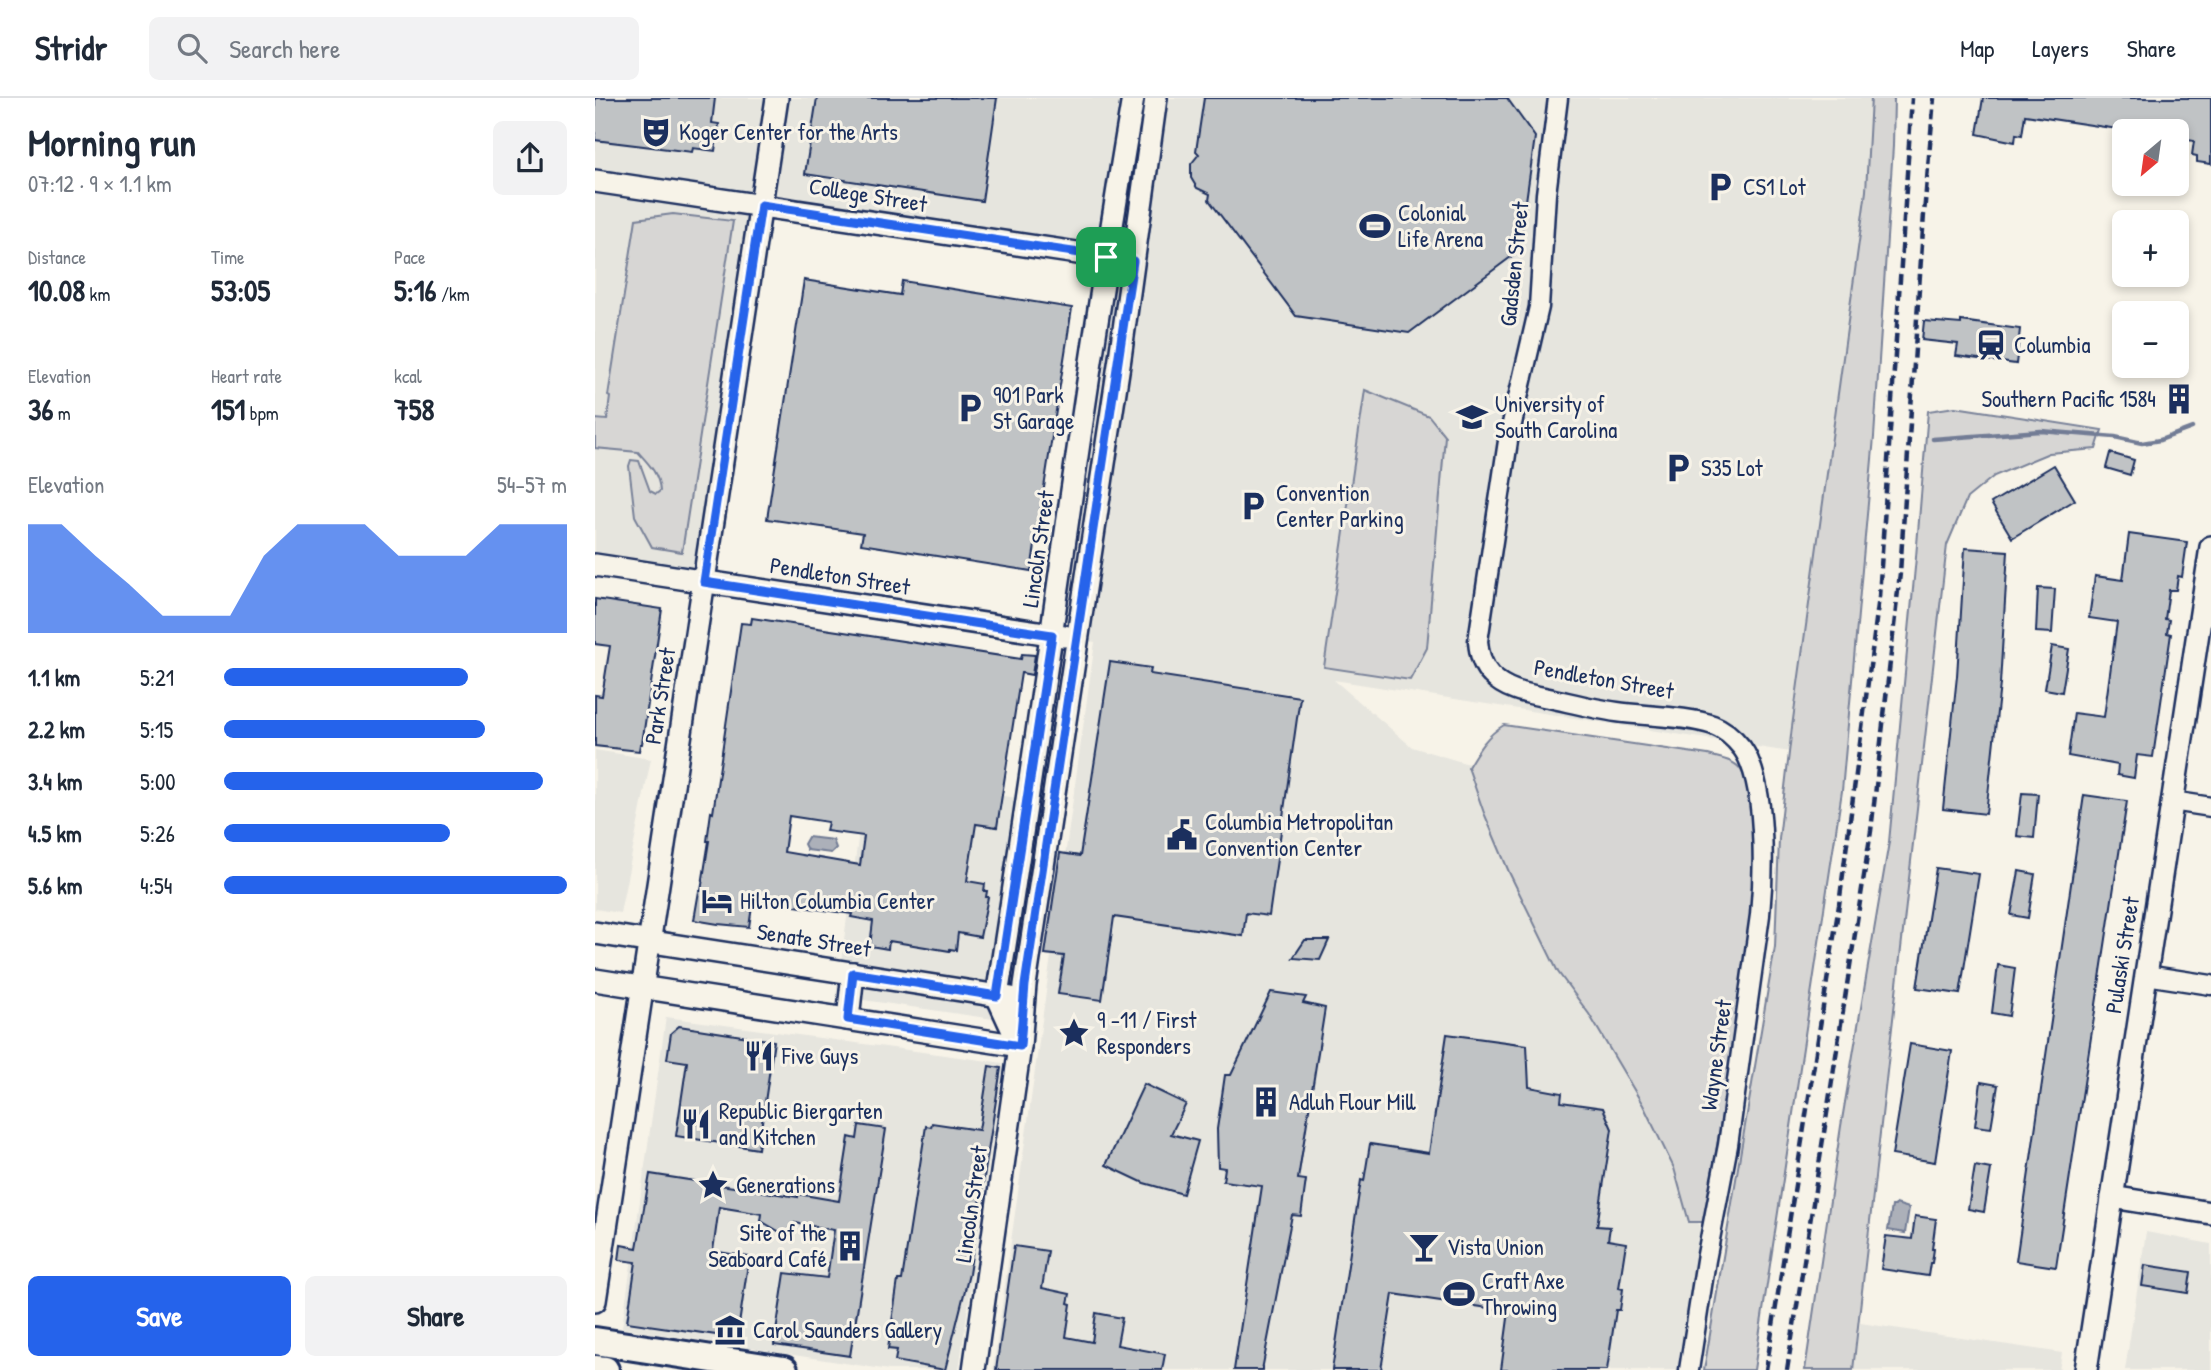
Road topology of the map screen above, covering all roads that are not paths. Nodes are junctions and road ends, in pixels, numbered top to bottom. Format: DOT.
graph roads {
  1 [pos="777,98"];
  2 [pos="1133,98"];
  3 [pos="1156,98"];
  4 [pos="1558,98"];
  5 [pos="595,181"];
  6 [pos="761,205"];
  7 [pos="1106,257"];
  8 [pos="1133,261"];
  9 [pos="2211,547"];
  10 [pos="595,565"];
  11 [pos="704,582"];
  12 [pos="1052,635"];
  13 [pos="1077,638"];
  14 [pos="1478,641"];
  15 [pos="1741,747"];
  16 [pos="2172,801"];
  17 [pos="2211,807"];
  18 [pos="595,933"];
  19 [pos="650,942"];
  20 [pos="853,973"];
  21 [pos="2146,975"];
  22 [pos="595,980"];
  23 [pos="2211,985"];
  24 [pos="643,988"];
  25 [pos="997,996"];
  26 [pos="1024,1000"];
  27 [pos="848,1019"];
  28 [pos="1020,1046"];
  29 [pos="2112,1198"];
  30 [pos="2211,1213"];
  31 [pos="595,1301"];
  32 [pos="595,1341"];
  33 [pos="595,1368"];
  34 [pos="605,1370"];
  35 [pos="784,1370"];
  36 [pos="974,1370"];
  37 [pos="1689,1370"];
  38 [pos="2086,1370"];
  1 -- 6 [label="street, Park Street"];
  2 -- 7 [label="street, Lincoln Street"];
  3 -- 8 [label="street, Lincoln Street"];
  4 -- 14 [label="street, Gadsden Street"];
  5 -- 6 [label="street, College Street"];
  6 -- 7 [label="street, College Street"];
  6 -- 11 [label="street, Park Street"];
  7 -- 8 [label="street, College Street"];
  7 -- 12 [label="street, Lincoln Street"];
  8 -- 13 [label="street, Lincoln Street"];
  9 -- 16 [label="street, Pulaski Street"];
  10 -- 11 [label="street, Pendleton Street"];
  11 -- 12 [label="street, Pendleton Street"];
  11 -- 19 [label="street, Park Street"];
  12 -- 13 [label="street, Pendleton Street"];
  12 -- 25 [label="street, Lincoln Street"];
  13 -- 26 [label="street, Lincoln Street"];
  14 -- 15 [label="street, Pendleton Street"];
  15 -- 37 [label="street, Wayne Street"];
  16 -- 17 [label="street"];
  16 -- 21 [label="street, Pulaski Street"];
  18 -- 19 [label="street, Senate Street"];
  19 -- 20 [label="street, Senate Street"];
  19 -- 24 [label="street, Park Street"];
  20 -- 25 [label="street, Senate Street"];
  20 -- 27 [label="street"];
  21 -- 23 [label="street"];
  21 -- 29 [label="street, Pulaski Street"];
  22 -- 24 [label="street"];
  24 -- 27 [label="street"];
  24 -- 31 [label="street, Park Street"];
  25 -- 26 [label="street, Senate Street"];
  25 -- 28 [label="street"];
  26 -- 28 [label="street, Lincoln Street"];
  27 -- 28 [label="street"];
  28 -- 36 [label="street, Lincoln Street"];
  29 -- 30 [label="street"];
  29 -- 38 [label="street, Pulaski Street"];
  32 -- 35 [label="main road"];
  33 -- 34 [label="main road"];
}
